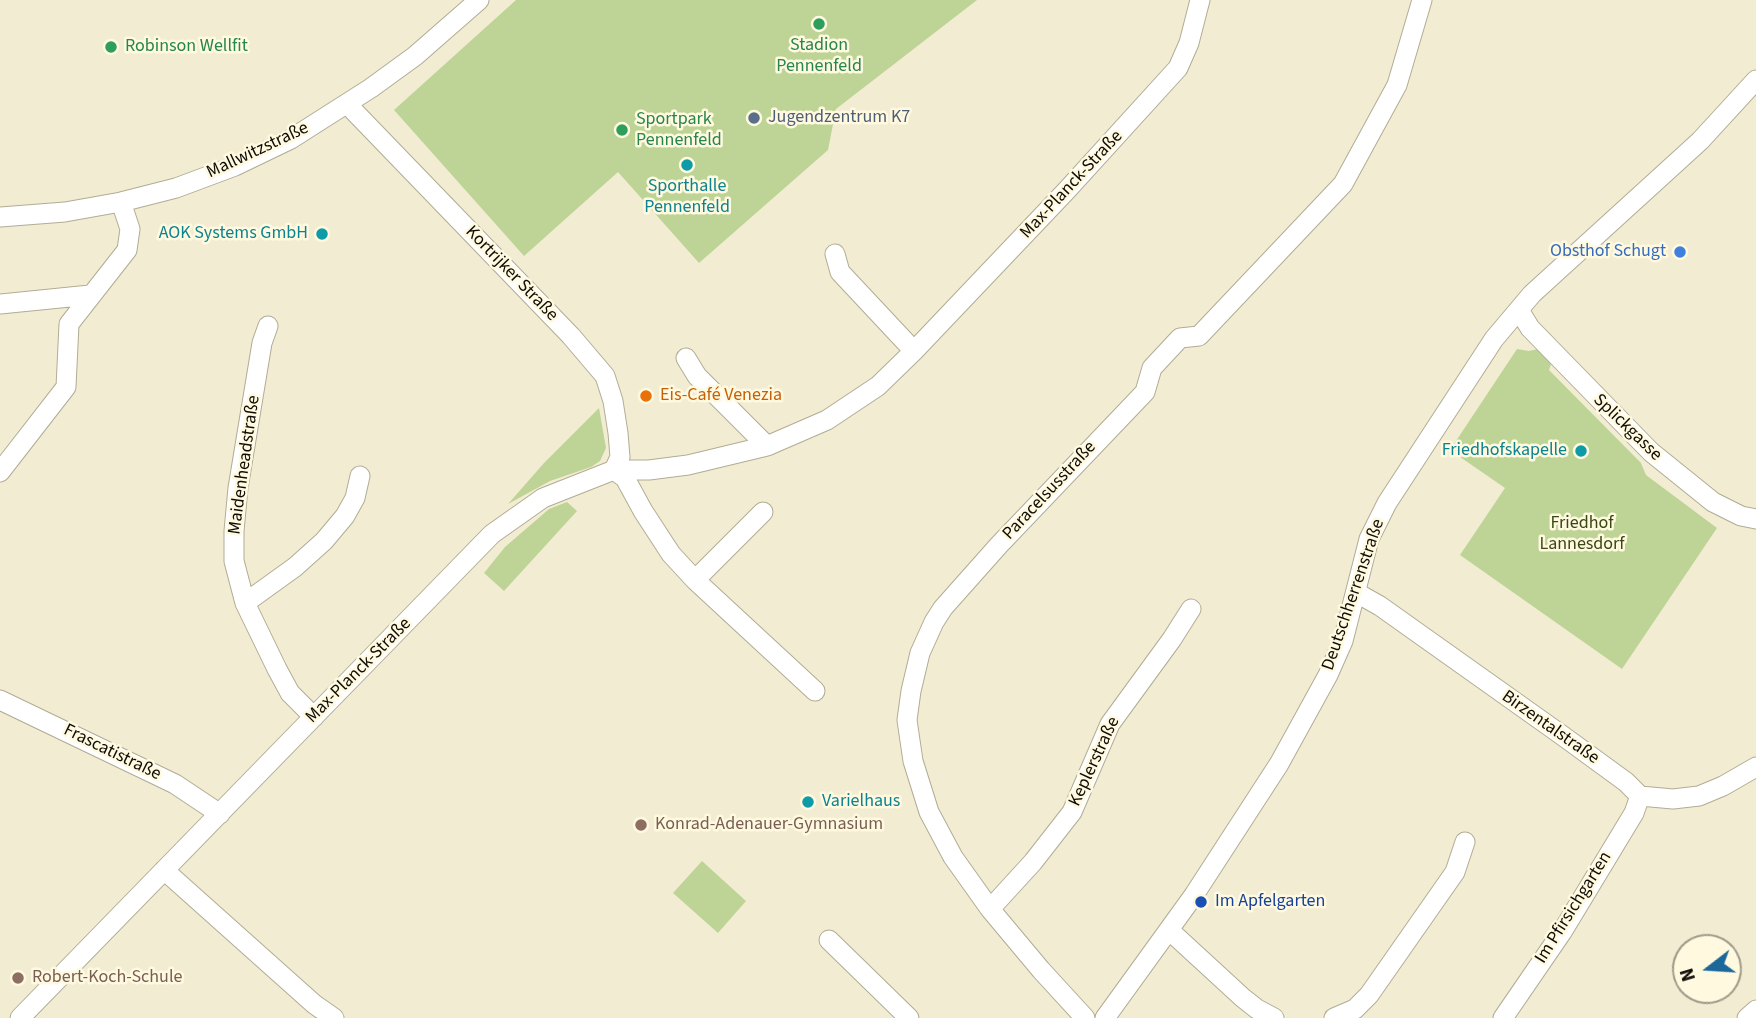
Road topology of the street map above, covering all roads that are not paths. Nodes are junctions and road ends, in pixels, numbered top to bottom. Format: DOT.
graph roads {
  1 [pos="479,0"];
  2 [pos="1200,0"];
  3 [pos="1422,0"];
  4 [pos="1756,80"];
  5 [pos="347,104"];
  6 [pos="121,202"];
  7 [pos="0,217"];
  8 [pos="835,254"];
  9 [pos="90,295"];
  10 [pos="0,304"];
  11 [pos="1519,310"];
  12 [pos="268,326"];
  13 [pos="914,351"];
  14 [pos="686,358"];
  15 [pos="767,446"];
  16 [pos="614,470"];
  17 [pos="0,472"];
  18 [pos="360,476"];
  19 [pos="763,512"];
  20 [pos="1756,519"];
  21 [pos="695,580"];
  22 [pos="1357,593"];
  23 [pos="245,603"];
  24 [pos="1191,609"];
  25 [pos="816,691"];
  26 [pos="0,700"];
  27 [pos="313,717"];
  28 [pos="1756,767"];
  29 [pos="1640,796"];
  30 [pos="219,814"];
  31 [pos="1465,842"];
  32 [pos="164,870"];
  33 [pos="990,909"];
  34 [pos="1169,930"];
  35 [pos="829,940"];
  36 [pos="1756,1010"];
  37 [pos="20,1018"];
  38 [pos="334,1018"];
  39 [pos="909,1018"];
  40 [pos="1085,1018"];
  41 [pos="1105,1018"];
  42 [pos="1274,1018"];
  43 [pos="1334,1018"];
  44 [pos="1503,1018"];
  45 [pos="1747,1018"];
  1 -- 5 [label="street, Mallwitzstraße"];
  2 -- 13 [label="street, Max-Planck-Straße"];
  3 -- 33 [label="street, Paracelsusstraße"];
  4 -- 11 [label="street, Deutschherrenstraße"];
  5 -- 6 [label="street, Mallwitzstraße"];
  5 -- 16 [label="street, Kortrijker Straße"];
  6 -- 7 [label="street, Mallwitzstraße"];
  6 -- 9 [label="street"];
  8 -- 13 [label="street"];
  9 -- 10 [label="street"];
  9 -- 17 [label="street"];
  11 -- 20 [label="street, Splickgasse"];
  11 -- 22 [label="street, Deutschherrenstraße"];
  12 -- 23 [label="street, Maidenheadstraße"];
  13 -- 15 [label="street, Max-Planck-Straße"];
  14 -- 15 [label="street"];
  15 -- 16 [label="street, Max-Planck-Straße"];
  16 -- 21 [label="street"];
  16 -- 27 [label="street, Max-Planck-Straße"];
  18 -- 23 [label="street"];
  19 -- 21 [label="street"];
  21 -- 25 [label="street"];
  22 -- 29 [label="street, Birzentalstraße"];
  22 -- 34 [label="street, Deutschherrenstraße"];
  23 -- 27 [label="street, Maidenheadstraße"];
  24 -- 33 [label="street, Keplerstraße"];
  26 -- 30 [label="street, Frascatistraße"];
  27 -- 30 [label="street, Max-Planck-Straße"];
  28 -- 29 [label="street"];
  29 -- 44 [label="street, Im Pfirsichgarten"];
  30 -- 32 [label="street, Max-Planck-Straße"];
  31 -- 43 [label="street"];
  32 -- 37 [label="street, Max-Planck-Straße"];
  32 -- 38 [label="street"];
  33 -- 40 [label="street, Paracelsusstraße"];
  34 -- 41 [label="street, Deutschherrenstraße"];
  34 -- 42 [label="street"];
  35 -- 39 [label="street"];
  36 -- 45 [label="street"];
}
